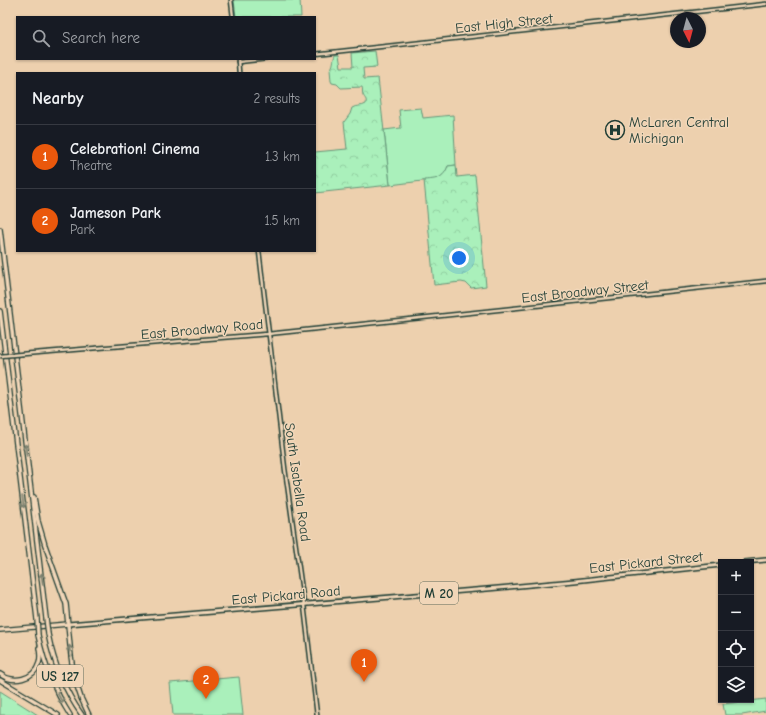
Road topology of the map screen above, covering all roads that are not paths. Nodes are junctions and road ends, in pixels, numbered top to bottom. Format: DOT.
graph roads {
  1 [pos="231,0"];
  2 [pos="766,4"];
  3 [pos="233,16"];
  4 [pos="316,54"];
  5 [pos="238,60"];
  6 [pos="239,72"];
  7 [pos="0,229"];
  8 [pos="259,252"];
  9 [pos="766,281"];
  10 [pos="0,311"];
  11 [pos="405,319"];
  12 [pos="268,334"];
  13 [pos="0,356"];
  14 [pos="31,485"];
  15 [pos="766,560"];
  16 [pos="754,561"];
  17 [pos="718,565"];
  18 [pos="574,581"];
  19 [pos="304,605"];
  20 [pos="68,624"];
  21 [pos="0,630"];
  22 [pos="40,641"];
  23 [pos="0,674"];
  24 [pos="0,680"];
  25 [pos="58,715"];
  26 [pos="70,715"];
  27 [pos="82,715"];
  28 [pos="89,715"];
  29 [pos="317,715"];
  1 -- 3 [label="street"];
  2 -- 4 [label="street, East High Street"];
  5 -- 6 [label="street"];
  14 -- 7 [label="highway, US 127, one-way"];
  8 -- 12 [label="street, South Isabella Road"];
  9 -- 11 [label="street, East Broadway Street"];
  10 -- 22 [label="highway, US 127, one-way, bridge"];
  11 -- 12 [label="street, East Broadway Road"];
  12 -- 13 [label="street, East Broadway Road, bridge"];
  12 -- 19 [label="street, South Isabella Road"];
  14 -- 20 [label="highway"];
  27 -- 14 [label="highway, US 127, one-way, bridge"];
  15 -- 16 [label="main road"];
  17 -- 18 [label="main road, East Pickard Street / M 20"];
  18 -- 19 [label="main road, East Pickard Road / M 20"];
  19 -- 20 [label="main road, East Pickard Road / M 20"];
  19 -- 29 [label="street, South Isabella Road"];
  20 -- 21 [label="highway, East Pickard Road / M 20"];
  28 -- 20 [label="highway, one-way"];
  22 -- 23 [label="highway"];
  22 -- 26 [label="highway, US 127, one-way"];
  24 -- 25 [label="highway"];
}
